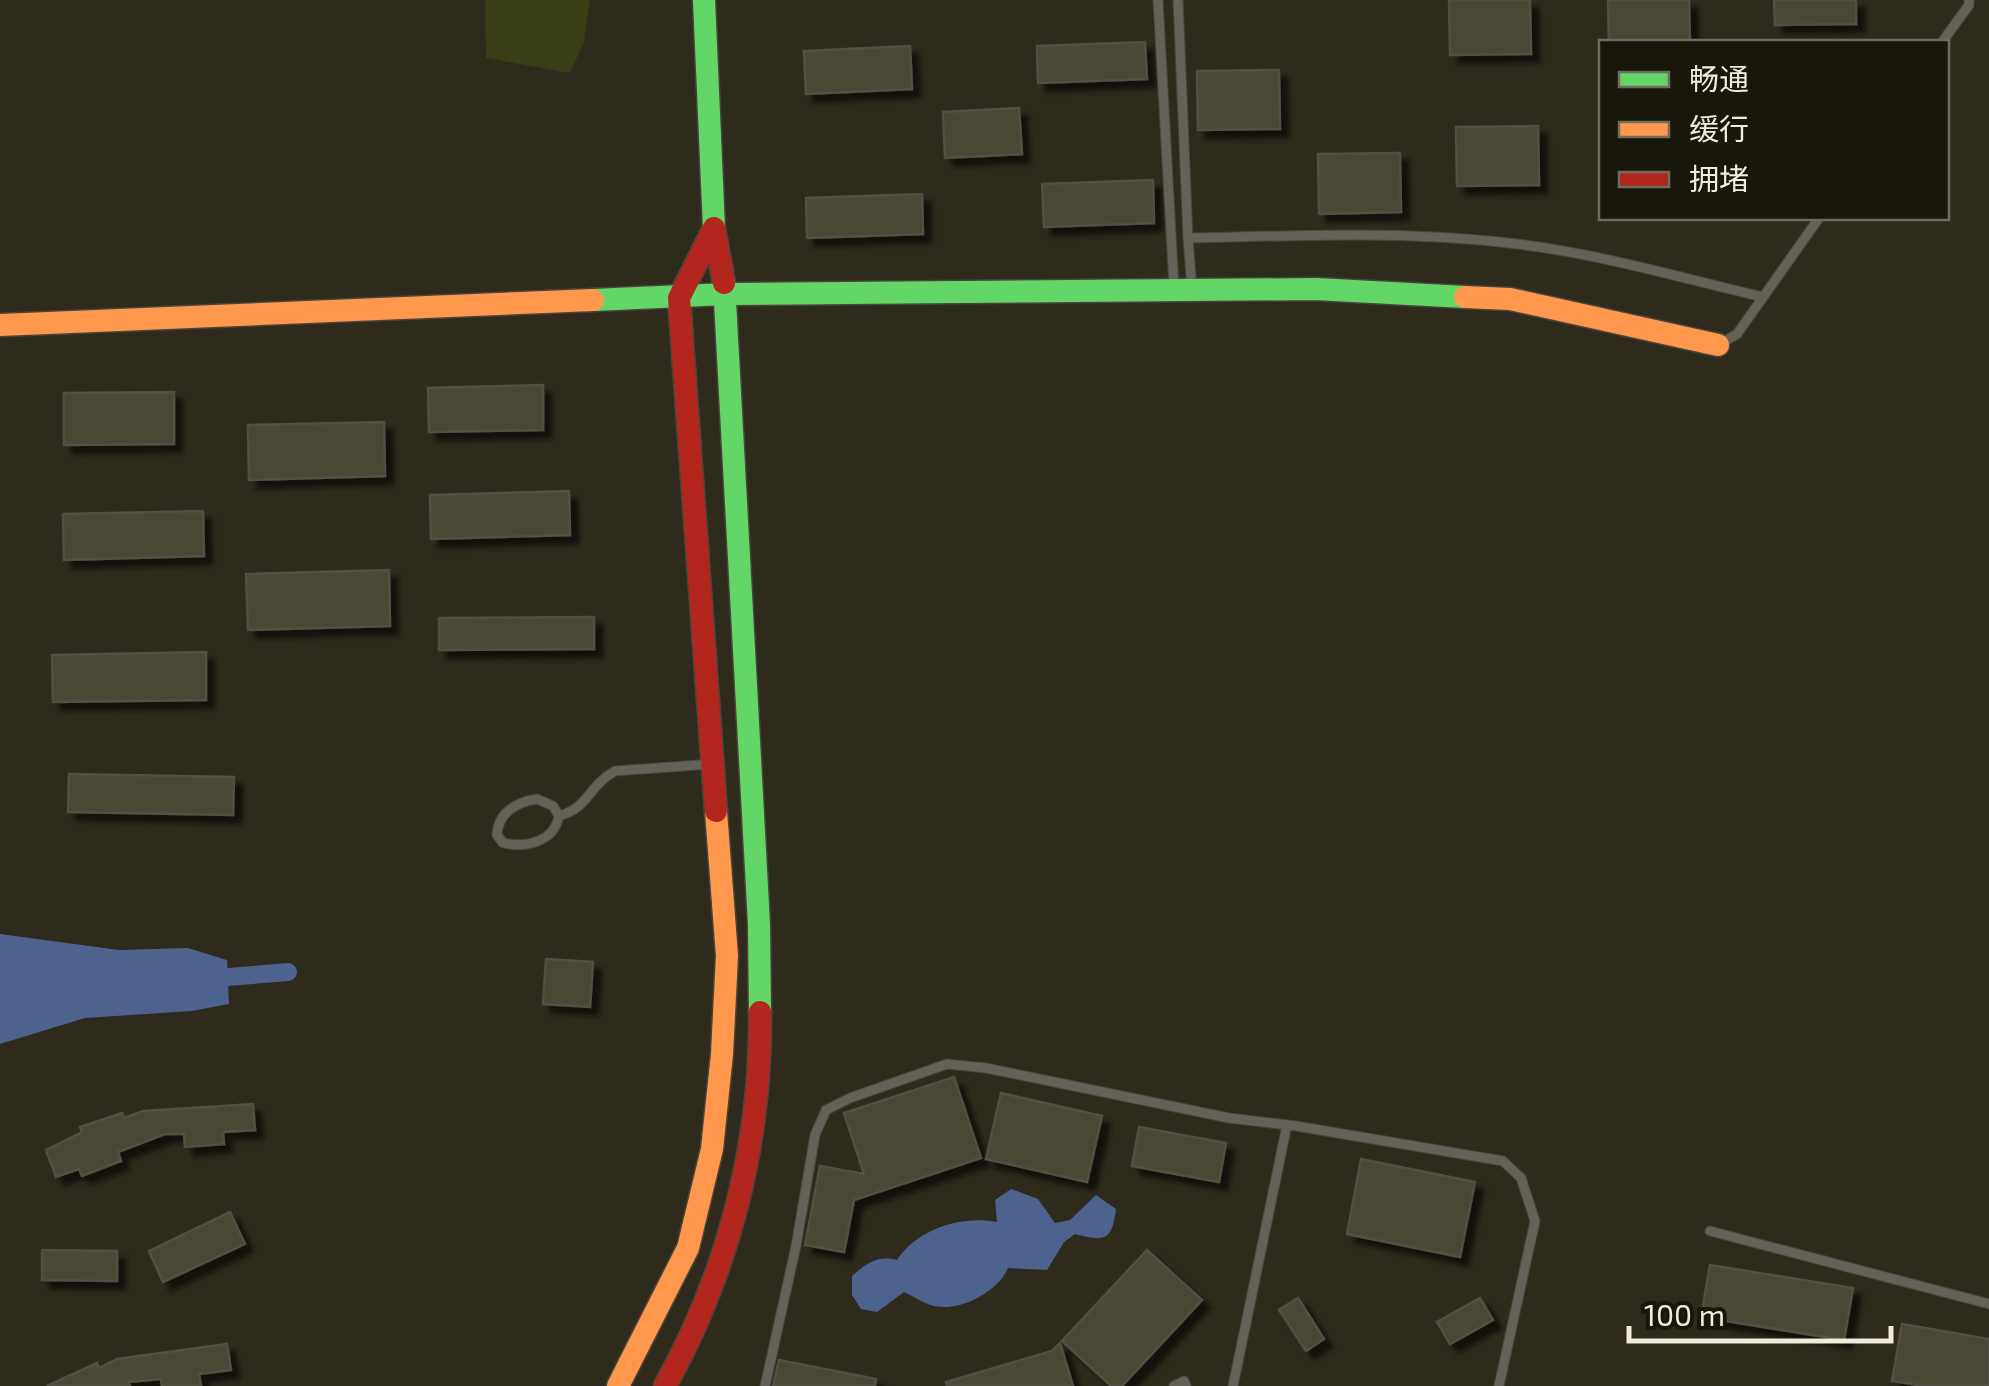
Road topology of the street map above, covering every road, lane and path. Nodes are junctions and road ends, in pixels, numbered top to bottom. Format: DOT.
graph roads {
  1 [pos="704,0"];
  2 [pos="1158,0"];
  3 [pos="1178,0"];
  4 [pos="1969,0"];
  5 [pos="1943,40"];
  6 [pos="1818,220"];
  7 [pos="714,228"];
  8 [pos="1188,238"];
  9 [pos="1183,290"];
  10 [pos="726,294"];
  11 [pos="1762,297"];
  12 [pos="679,298"];
  13 [pos="0,325"];
  14 [pos="1718,345"];
  15 [pos="713,764"];
  16 [pos="559,816"];
  17 [pos="1287,1125"];
  18 [pos="1710,1231"];
  19 [pos="1989,1304"];
  20 [pos="618,1386"];
  21 [pos="665,1386"];
  22 [pos="766,1386"];
  23 [pos="1174,1386"];
  24 [pos="1186,1386"];
  25 [pos="1233,1386"];
  26 [pos="1498,1386"];
  1 -- 7 [label="main road"];
  2 -- 9 [label="lane"];
  3 -- 8 [label="lane"];
  4 -- 5 [label="lane"];
  6 -- 11 [label="lane"];
  7 -- 10 [label="main road"];
  7 -- 12 [label="main road"];
  8 -- 9 [label="lane"];
  8 -- 11 [label="lane"];
  9 -- 10 [label="main road"];
  9 -- 14 [label="main road"];
  10 -- 12 [label="main road"];
  10 -- 21 [label="main road"];
  11 -- 14 [label="lane"];
  12 -- 13 [label="main road"];
  12 -- 15 [label="main road"];
  15 -- 16 [label="lane"];
  15 -- 20 [label="main road"];
  16 -- 16 [label="lane"];
  17 -- 22 [label="lane"];
  17 -- 25 [label="lane"];
  17 -- 26 [label="lane"];
  18 -- 19 [label="lane"];
  23 -- 24 [label="lane"];
}
